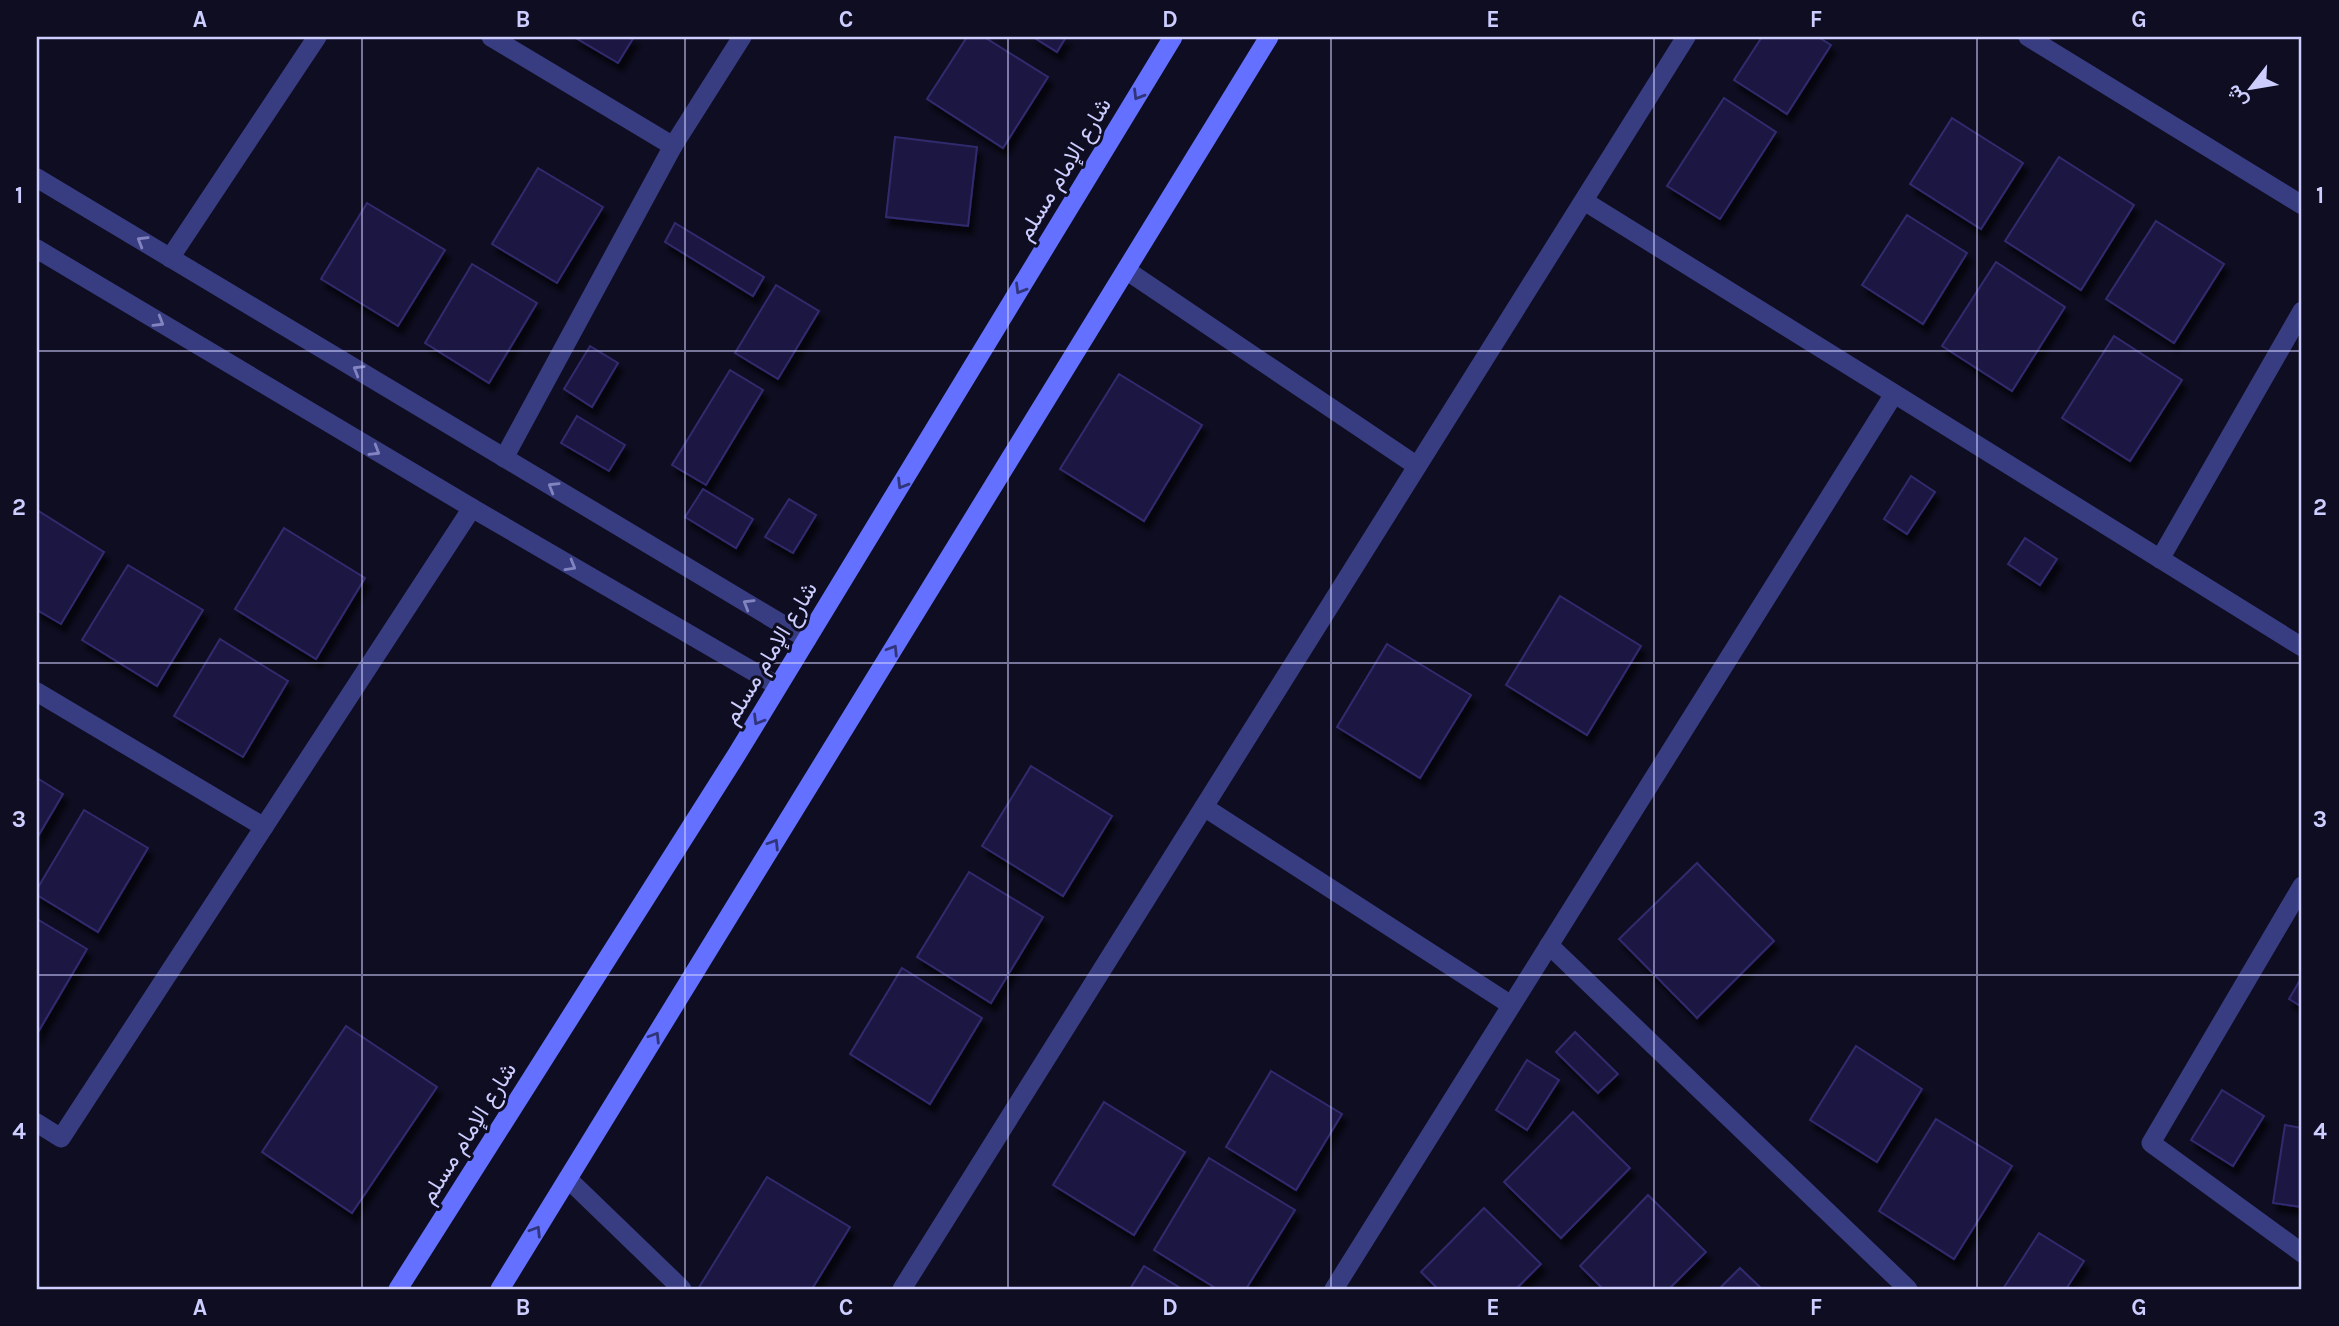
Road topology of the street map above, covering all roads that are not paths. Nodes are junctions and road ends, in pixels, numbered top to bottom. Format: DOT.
graph roads {
  1 [pos="317,37"];
  2 [pos="491,37"];
  3 [pos="742,37"];
  4 [pos="1174,37"];
  5 [pos="1269,37"];
  6 [pos="1686,37"];
  7 [pos="2028,37"];
  8 [pos="673,146"];
  9 [pos="37,178"];
  10 [pos="1584,201"];
  11 [pos="2302,205"];
  12 [pos="37,249"];
  13 [pos="170,258"];
  14 [pos="1126,270"];
  15 [pos="2302,311"];
  16 [pos="1894,394"];
  17 [pos="504,458"];
  18 [pos="1418,466"];
  19 [pos="472,508"];
  20 [pos="2160,559"];
  21 [pos="807,639"];
  22 [pos="2302,647"];
  23 [pos="778,686"];
  24 [pos="37,692"];
  25 [pos="1204,807"];
  26 [pos="264,827"];
  27 [pos="2302,886"];
  28 [pos="1549,945"];
  29 [pos="1511,1005"];
  30 [pos="37,1123"];
  31 [pos="568,1179"];
  32 [pos="2302,1253"];
  33 [pos="398,1289"];
  34 [pos="500,1289"];
  35 [pos="682,1289"];
  36 [pos="902,1289"];
  37 [pos="1334,1289"];
  38 [pos="1908,1289"];
  1 -- 13 [label="street"];
  2 -- 8 [label="street"];
  3 -- 8 [label="street"];
  4 -- 21 [label="main road, شارع الإمام مسلم, one-way"];
  5 -- 14 [label="main road"];
  6 -- 10 [label="street"];
  7 -- 11 [label="street"];
  8 -- 17 [label="street"];
  13 -- 9 [label="street, one-way"];
  10 -- 16 [label="street"];
  10 -- 18 [label="street"];
  12 -- 19 [label="street, one-way"];
  17 -- 13 [label="street, one-way"];
  14 -- 18 [label="street"];
  31 -- 14 [label="main road, one-way"];
  15 -- 20 [label="street"];
  16 -- 20 [label="street"];
  16 -- 28 [label="street"];
  21 -- 17 [label="street, one-way"];
  18 -- 25 [label="street"];
  19 -- 23 [label="street, one-way"];
  19 -- 26 [label="street"];
  20 -- 22 [label="street"];
  21 -- 23 [label="main road, شارع الإمام مسلم"];
  23 -- 33 [label="main road, شارع الإمام مسلم, one-way"];
  24 -- 26 [label="street"];
  25 -- 29 [label="street"];
  25 -- 36 [label="street"];
  26 -- 30 [label="street"];
  27 -- 32 [label="street"];
  28 -- 29 [label="street"];
  28 -- 38 [label="street"];
  29 -- 37 [label="street"];
  34 -- 31 [label="main road, one-way"];
  31 -- 35 [label="street"];
}
